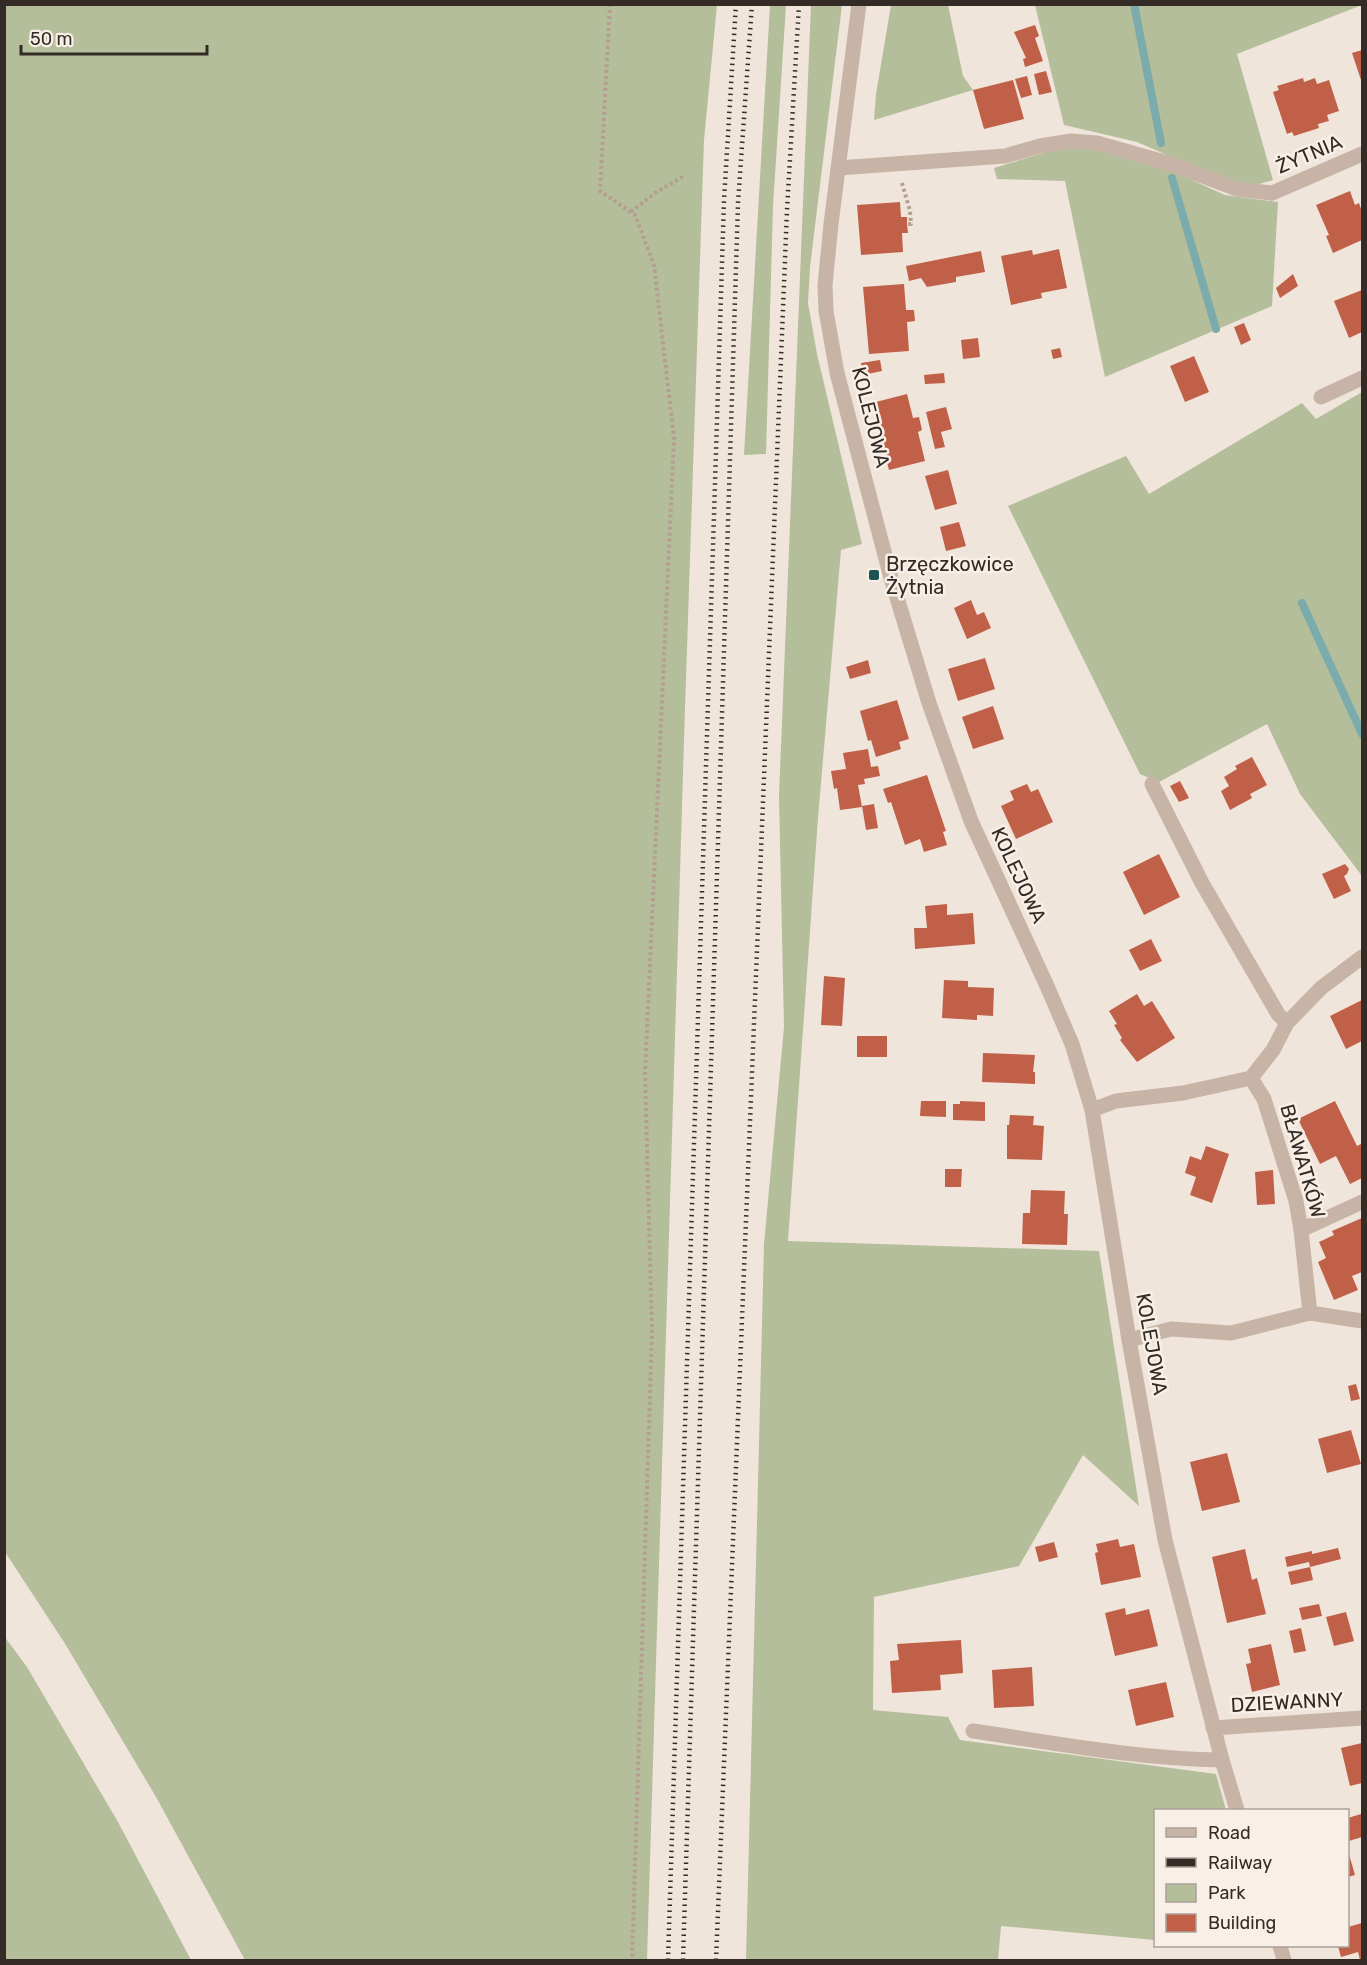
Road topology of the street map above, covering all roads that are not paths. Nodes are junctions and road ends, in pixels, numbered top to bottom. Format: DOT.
graph roads {
  1 [pos="860,4"];
  2 [pos="1362,154"];
  3 [pos="838,168"];
  4 [pos="1362,378"];
  5 [pos="1321,397"];
  6 [pos="1152,784"];
  7 [pos="1362,957"];
  8 [pos="1287,1023"];
  9 [pos="1251,1078"];
  10 [pos="1092,1110"];
  11 [pos="1362,1202"];
  12 [pos="1301,1230"];
  13 [pos="1310,1313"];
  14 [pos="1362,1321"];
  15 [pos="1129,1340"];
  16 [pos="1362,1718"];
  17 [pos="1213,1728"];
  18 [pos="973,1731"];
  19 [pos="1222,1760"];
  20 [pos="1237,1809"];
  1 -- 3 [label="street, KOLEJOWA"];
  2 -- 3 [label="street, ŻYTNIA"];
  3 -- 10 [label="street, KOLEJOWA"];
  4 -- 5 [label="street"];
  6 -- 8 [label="street"];
  7 -- 8 [label="street"];
  8 -- 9 [label="street"];
  9 -- 10 [label="street"];
  9 -- 12 [label="street, BŁAWATKÓW"];
  10 -- 15 [label="street, KOLEJOWA"];
  11 -- 12 [label="street"];
  12 -- 13 [label="street, BŁAWATKÓW"];
  13 -- 14 [label="street"];
  13 -- 15 [label="street"];
  15 -- 17 [label="street, KOLEJOWA"];
  16 -- 17 [label="street, DZIEWANNY"];
  17 -- 19 [label="street, KOLEJOWA"];
  18 -- 19 [label="street"];
  19 -- 20 [label="street, KOLEJOWA"];
}
